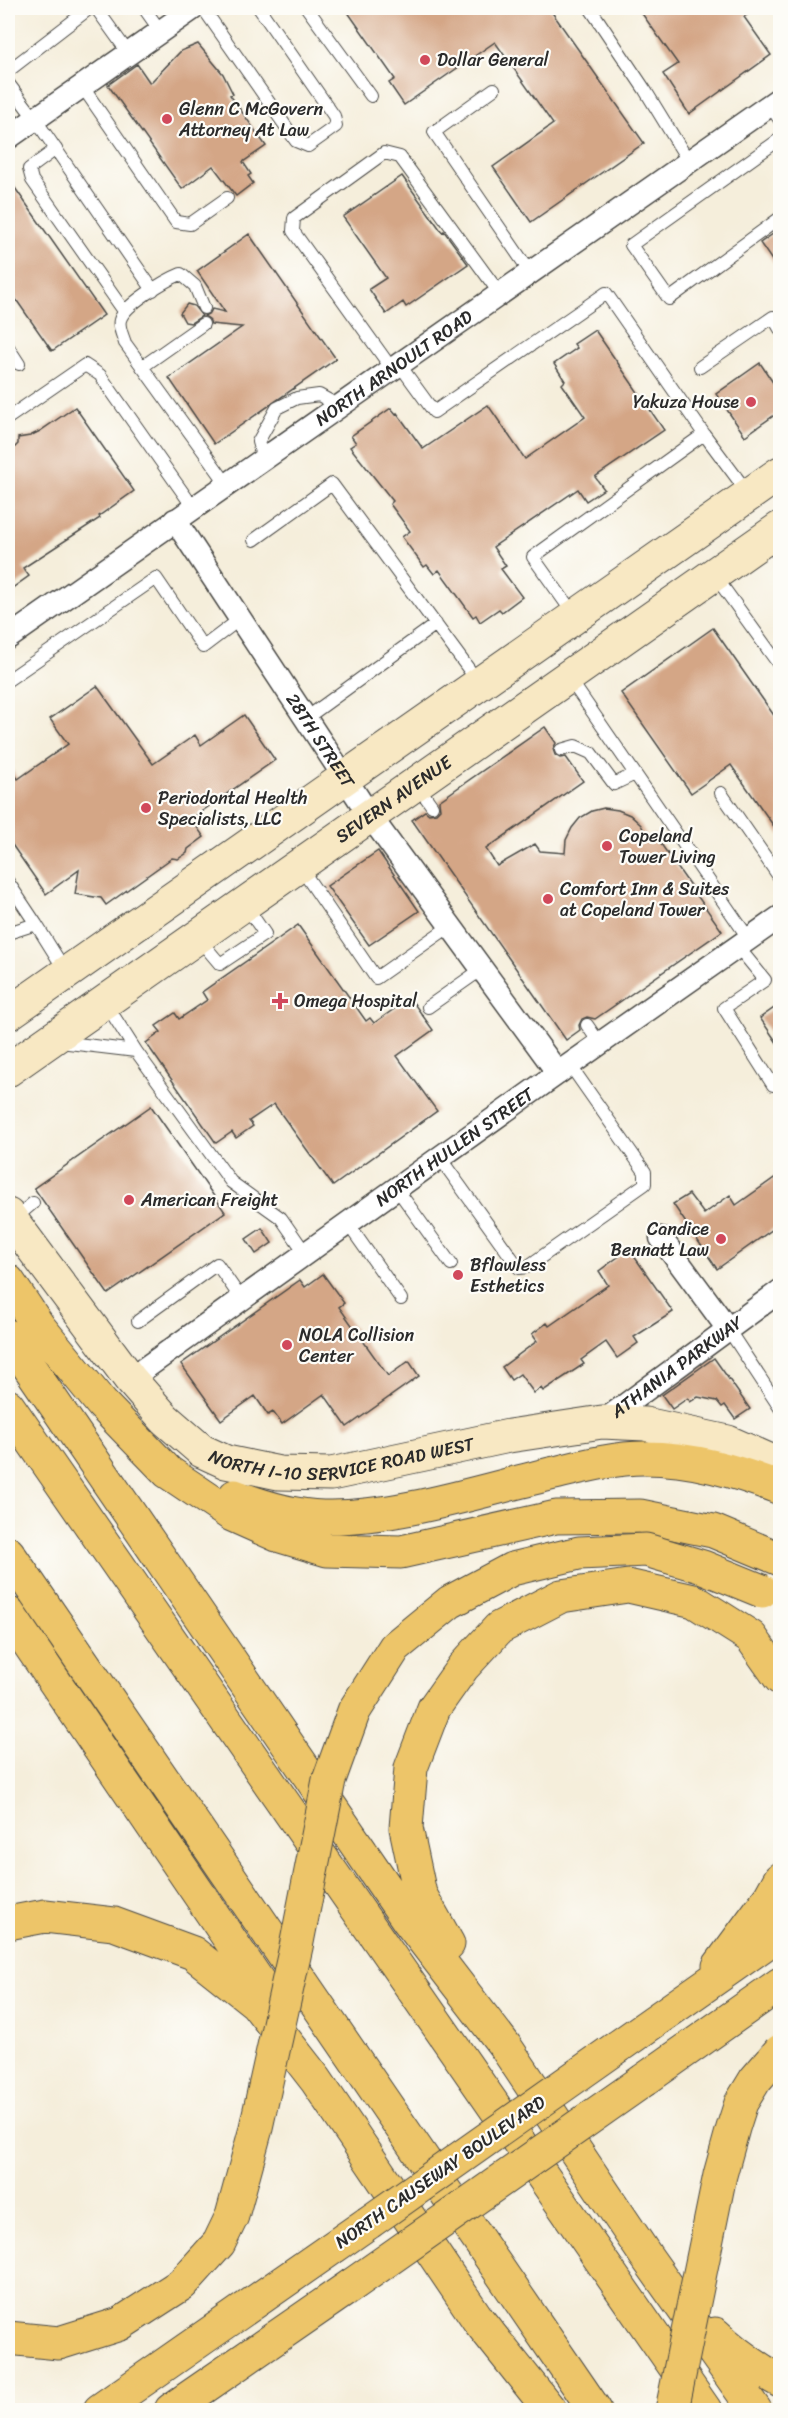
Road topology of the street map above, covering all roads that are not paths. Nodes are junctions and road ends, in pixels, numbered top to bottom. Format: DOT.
graph roads {
  1 [pos="90,8"];
  2 [pos="96,8"];
  3 [pos="144,8"];
  4 [pos="194,8"];
  5 [pos="260,8"];
  6 [pos="307,8"];
  7 [pos="590,8"];
  8 [pos="161,32"];
  9 [pos="129,54"];
  10 [pos="8,71"];
  11 [pos="8,83"];
  12 [pos="82,86"];
  13 [pos="494,89"];
  14 [pos="371,96"];
  15 [pos="777,108"];
  16 [pos="35,119"];
  17 [pos="8,138"];
  18 [pos="780,139"];
  19 [pos="56,149"];
  20 [pos="689,162"];
  21 [pos="227,198"];
  22 [pos="780,218"];
  23 [pos="530,272"];
  24 [pos="153,290"];
  25 [pos="500,294"];
  26 [pos="204,308"];
  27 [pos="124,311"];
  28 [pos="203,324"];
  29 [pos="780,328"];
  30 [pos="8,347"];
  31 [pos="19,364"];
  32 [pos="396,366"];
  33 [pos="142,367"];
  34 [pos="700,367"];
  35 [pos="339,406"];
  36 [pos="8,418"];
  37 [pos="704,434"];
  38 [pos="263,459"];
  39 [pos="780,473"];
  40 [pos="227,484"];
  41 [pos="749,495"];
  42 [pos="184,514"];
  43 [pos="254,540"];
  44 [pos="776,541"];
  45 [pos="714,575"];
  46 [pos="575,617"];
  47 [pos="240,619"];
  48 [pos="436,624"];
  49 [pos="8,638"];
  50 [pos="780,666"];
  51 [pos="569,677"];
  52 [pos="8,680"];
  53 [pos="480,684"];
  54 [pos="305,718"];
  55 [pos="561,750"];
  56 [pos="635,774"];
  57 [pos="345,779"];
  58 [pos="721,793"];
  59 [pos="370,816"];
  60 [pos="299,866"];
  61 [pos="780,878"];
  62 [pos="8,882"];
  63 [pos="780,917"];
  64 [pos="36,924"];
  65 [pos="450,926"];
  66 [pos="8,933"];
  67 [pos="744,943"];
  68 [pos="482,969"];
  69 [pos="67,974"];
  70 [pos="105,1002"];
  71 [pos="428,1007"];
  72 [pos="8,1014"];
  73 [pos="587,1025"];
  74 [pos="8,1029"];
  75 [pos="600,1044"];
  76 [pos="136,1051"];
  77 [pos="28,1055"];
  78 [pos="564,1069"];
  79 [pos="773,1085"];
  80 [pos="440,1158"];
  81 [pos="397,1189"];
  82 [pos="17,1213"];
  83 [pos="348,1224"];
  84 [pos="661,1238"];
  85 [pos="306,1254"];
  86 [pos="451,1264"];
  87 [pos="8,1281"];
  88 [pos="780,1291"];
  89 [pos="400,1299"];
  90 [pos="242,1300"];
  91 [pos="138,1321"];
  92 [pos="728,1329"];
  93 [pos="8,1336"];
  94 [pos="130,1380"];
  95 [pos="8,1406"];
  96 [pos="780,1408"];
  97 [pos="602,1422"];
  98 [pos="780,1466"];
  99 [pos="168,1473"];
  100 [pos="780,1488"];
  101 [pos="8,1553"];
  102 [pos="780,1559"];
  103 [pos="771,1594"];
  104 [pos="8,1613"];
  105 [pos="780,1678"];
  106 [pos="780,1879"];
  107 [pos="8,1923"];
  108 [pos="780,1933"];
  109 [pos="780,1984"];
  110 [pos="704,1987"];
  111 [pos="780,2002"];
  112 [pos="729,2021"];
  113 [pos="505,2046"];
  114 [pos="780,2051"];
  115 [pos="316,2080"];
  116 [pos="687,2313"];
  117 [pos="479,2321"];
  118 [pos="8,2338"];
  119 [pos="267,2343"];
  120 [pos="780,2381"];
  121 [pos="99,2410"];
  122 [pos="171,2410"];
  123 [pos="211,2410"];
  124 [pos="527,2410"];
  125 [pos="549,2410"];
  126 [pos="595,2410"];
  127 [pos="672,2410"];
  128 [pos="705,2410"];
  129 [pos="755,2410"];
  1 -- 10 [label="lane"];
  2 -- 9 [label="lane"];
  3 -- 8 [label="lane"];
  4 -- 5 [label="lane"];
  4 -- 8 [label="street"];
  6 -- 14 [label="lane"];
  7 -- 20 [label="lane"];
  8 -- 9 [label="street"];
  9 -- 12 [label="street"];
  11 -- 16 [label="lane"];
  12 -- 16 [label="street"];
  12 -- 21 [label="lane"];
  13 -- 23 [label="lane"];
  15 -- 20 [label="street, NORTH ARNOULT ROAD"];
  16 -- 17 [label="street"];
  16 -- 19 [label="lane"];
  18 -- 22 [label="lane"];
  19 -- 24 [label="lane"];
  19 -- 27 [label="lane"];
  20 -- 23 [label="street, NORTH ARNOULT ROAD"];
  23 -- 25 [label="street, NORTH ARNOULT ROAD"];
  24 -- 26 [label="lane"];
  24 -- 27 [label="lane"];
  25 -- 32 [label="street, NORTH ARNOULT ROAD"];
  25 -- 32 [label="lane"];
  27 -- 33 [label="lane"];
  28 -- 33 [label="lane"];
  29 -- 34 [label="lane"];
  30 -- 31 [label="lane"];
  32 -- 35 [label="street, NORTH ARNOULT ROAD"];
  32 -- 37 [label="lane"];
  33 -- 40 [label="lane"];
  35 -- 38 [label="street, NORTH ARNOULT ROAD"];
  35 -- 38 [label="lane"];
  36 -- 42 [label="lane"];
  37 -- 41 [label="lane"];
  37 -- 46 [label="lane"];
  38 -- 40 [label="street, NORTH ARNOULT ROAD"];
  39 -- 41 [label="street"];
  40 -- 42 [label="street, NORTH ARNOULT ROAD"];
  41 -- 46 [label="street"];
  42 -- 47 [label="street, 28TH STREET"];
  42 -- 49 [label="street, NORTH ARNOULT ROAD"];
  43 -- 48 [label="lane"];
  44 -- 45 [label="street, SEVERN AVENUE"];
  45 -- 50 [label="lane"];
  45 -- 51 [label="street, SEVERN AVENUE"];
  46 -- 53 [label="street"];
  47 -- 52 [label="lane"];
  47 -- 54 [label="street, 28TH STREET"];
  48 -- 53 [label="lane"];
  48 -- 54 [label="lane"];
  51 -- 56 [label="lane"];
  51 -- 59 [label="street, SEVERN AVENUE"];
  53 -- 57 [label="street"];
  54 -- 57 [label="street, 28TH STREET"];
  55 -- 56 [label="lane"];
  56 -- 67 [label="lane"];
  57 -- 59 [label="street, 28TH STREET"];
  57 -- 69 [label="street"];
  58 -- 61 [label="lane"];
  59 -- 60 [label="street, SEVERN AVENUE"];
  59 -- 65 [label="street, 28TH STREET"];
  60 -- 65 [label="lane"];
  60 -- 70 [label="street, SEVERN AVENUE"];
  62 -- 64 [label="lane"];
  63 -- 67 [label="street, NORTH HULLEN STREET"];
  64 -- 66 [label="lane"];
  64 -- 69 [label="lane"];
  65 -- 68 [label="street, 28TH STREET"];
  67 -- 75 [label="street, NORTH HULLEN STREET"];
  67 -- 79 [label="lane"];
  68 -- 71 [label="lane"];
  68 -- 78 [label="street, 28TH STREET"];
  69 -- 72 [label="street"];
  70 -- 76 [label="lane"];
  70 -- 77 [label="street, SEVERN AVENUE"];
  73 -- 75 [label="lane"];
  74 -- 77 [label="street"];
  75 -- 78 [label="street, NORTH HULLEN STREET"];
  76 -- 77 [label="lane"];
  76 -- 85 [label="lane"];
  78 -- 80 [label="street, NORTH HULLEN STREET"];
  78 -- 80 [label="lane"];
  80 -- 81 [label="street, NORTH HULLEN STREET"];
  81 -- 83 [label="street, NORTH HULLEN STREET"];
  81 -- 86 [label="lane"];
  82 -- 94 [label="street, NORTH I-10 SERVICE ROAD WEST"];
  83 -- 85 [label="street, NORTH HULLEN STREET"];
  83 -- 89 [label="lane"];
  84 -- 92 [label="street"];
  85 -- 90 [label="street, NORTH HULLEN STREET"];
  87 -- 99 [label="highway"];
  88 -- 92 [label="street, ATHANIA PARKWAY"];
  90 -- 91 [label="lane"];
  90 -- 94 [label="street, NORTH HULLEN STREET"];
  92 -- 96 [label="lane"];
  92 -- 97 [label="street, ATHANIA PARKWAY"];
  93 -- 113 [label="highway"];
  94 -- 97 [label="street, NORTH I-10 SERVICE ROAD WEST"];
  95 -- 128 [label="highway"];
  97 -- 98 [label="street, NORTH I-10 SERVICE ROAD WEST"];
  99 -- 100 [label="highway"];
  99 -- 102 [label="highway"];
  101 -- 126 [label="highway"];
  103 -- 118 [label="highway, bridge"];
  104 -- 115 [label="highway"];
  105 -- 113 [label="highway"];
  106 -- 110 [label="highway"];
  107 -- 115 [label="highway"];
  108 -- 110 [label="highway, NORTH CAUSEWAY BOULEVARD"];
  109 -- 112 [label="highway"];
  110 -- 121 [label="highway, NORTH CAUSEWAY BOULEVARD, bridge"];
  111 -- 112 [label="highway"];
  112 -- 119 [label="highway, bridge"];
  113 -- 116 [label="highway"];
  114 -- 127 [label="highway, bridge"];
  115 -- 117 [label="highway"];
  116 -- 120 [label="highway"];
  116 -- 129 [label="highway"];
  117 -- 124 [label="highway"];
  117 -- 125 [label="highway"];
  119 -- 122 [label="highway"];
  119 -- 123 [label="highway"];
}
